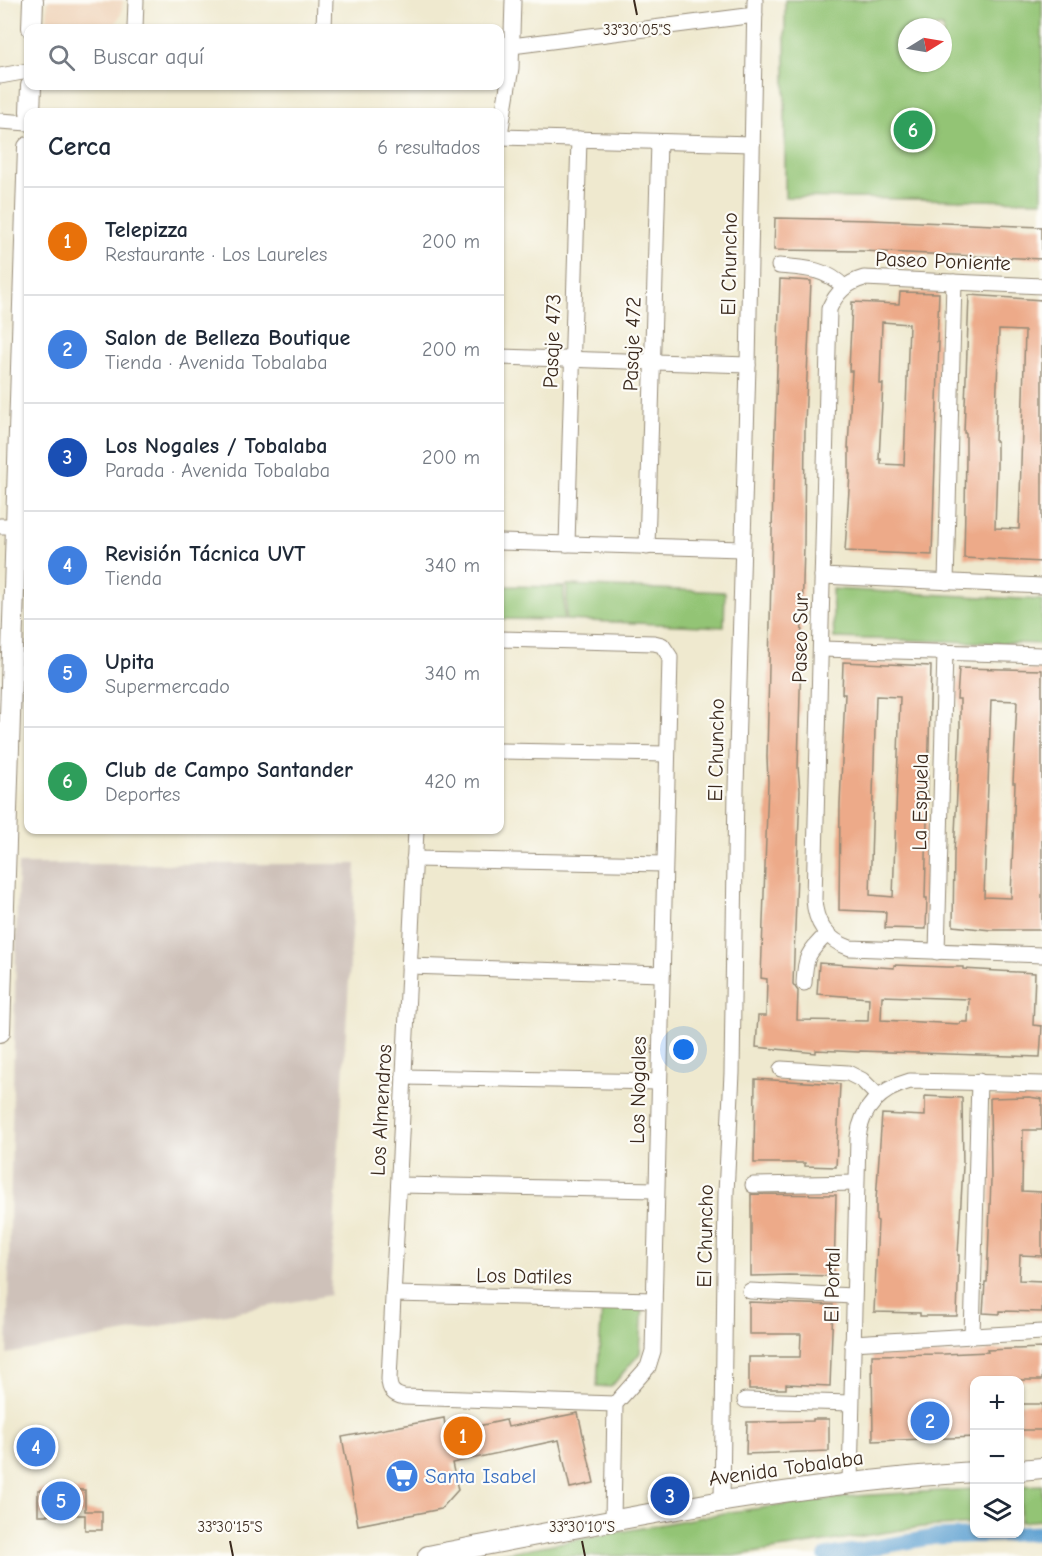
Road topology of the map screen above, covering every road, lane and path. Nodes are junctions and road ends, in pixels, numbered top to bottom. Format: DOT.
graph roads {
  1 [pos="33,0"];
  2 [pos="136,0"];
  3 [pos="324,0"];
  4 [pos="513,0"];
  5 [pos="755,8"];
  6 [pos="32,24"];
  7 [pos="135,24"];
  8 [pos="324,24"];
  9 [pos="506,45"];
  10 [pos="24,71"];
  11 [pos="0,76"];
  12 [pos="31,90"];
  13 [pos="30,108"];
  14 [pos="504,113"];
  15 [pos="0,121"];
  16 [pos="24,123"];
  17 [pos="504,135"];
  18 [pos="579,139"];
  19 [pos="659,142"];
  20 [pos="752,144"];
  21 [pos="778,266"];
  22 [pos="954,282"];
  23 [pos="1042,286"];
  24 [pos="844,287"];
  25 [pos="504,357"];
  26 [pos="573,359"];
  27 [pos="652,362"];
  28 [pos="748,365"];
  29 [pos="24,379"];
  30 [pos="15,526"];
  31 [pos="504,542"];
  32 [pos="567,544"];
  33 [pos="647,547"];
  34 [pos="742,549"];
  35 [pos="822,576"];
  36 [pos="946,582"];
  37 [pos="1042,586"];
  38 [pos="504,639"];
  39 [pos="821,649"];
  40 [pos="945,652"];
  41 [pos="1042,655"];
  42 [pos="20,671"];
  43 [pos="504,751"];
  44 [pos="667,754"];
  45 [pos="4,809"];
  46 [pos="416,834"];
  47 [pos="414,859"];
  48 [pos="664,864"];
  49 [pos="827,934"];
  50 [pos="937,952"];
  51 [pos="1042,955"];
  52 [pos="409,966"];
  53 [pos="662,974"];
  54 [pos="804,983"];
  55 [pos="0,1032"];
  56 [pos="781,1069"];
  57 [pos="404,1077"];
  58 [pos="979,1081"];
  59 [pos="659,1082"];
  60 [pos="1042,1084"];
  61 [pos="878,1096"];
  62 [pos="856,1183"];
  63 [pos="399,1185"];
  64 [pos="753,1185"];
  65 [pos="656,1190"];
  66 [pos="750,1291"];
  67 [pos="393,1294"];
  68 [pos="853,1296"];
  69 [pos="654,1300"];
  70 [pos="1042,1332"];
  71 [pos="972,1336"];
  72 [pos="852,1343"];
  73 [pos="745,1400"];
  74 [pos="851,1403"];
  75 [pos="615,1404"];
  76 [pos="1042,1468"];
  77 [pos="1024,1470"];
  78 [pos="970,1472"];
  79 [pos="850,1482"];
  80 [pos="722,1501"];
  81 [pos="613,1521"];
  82 [pos="428,1556"];
  1 -- 6 [label="main road"];
  2 -- 7 [label="street"];
  3 -- 8 [label="street"];
  4 -- 9 [label="street"];
  5 -- 9 [label="street"];
  5 -- 20 [label="street, El Chuncho"];
  9 -- 14 [label="street"];
  10 -- 11 [label="street"];
  12 -- 13 [label="main road"];
  15 -- 16 [label="street"];
  17 -- 18 [label="street"];
  18 -- 19 [label="street"];
  18 -- 26 [label="street, Pasaje 473"];
  19 -- 20 [label="street"];
  19 -- 27 [label="street, Pasaje 472"];
  20 -- 28 [label="street, El Chuncho"];
  21 -- 24 [label="street"];
  22 -- 23 [label="street, Paseo Poniente"];
  22 -- 24 [label="street, Paseo Poniente"];
  22 -- 36 [label="street"];
  24 -- 35 [label="street, Paseo Sur"];
  25 -- 26 [label="street"];
  26 -- 27 [label="street"];
  26 -- 32 [label="street, Pasaje 473"];
  27 -- 28 [label="street"];
  27 -- 33 [label="street, Pasaje 472"];
  28 -- 34 [label="street, El Chuncho"];
  29 -- 30 [label="main road"];
  30 -- 42 [label="main road"];
  31 -- 32 [label="street"];
  32 -- 33 [label="street"];
  33 -- 34 [label="street"];
  34 -- 80 [label="street, El Chuncho"];
  35 -- 36 [label="street"];
  35 -- 39 [label="street, Paseo Sur"];
  36 -- 37 [label="street"];
  38 -- 44 [label="street, Los Nogales"];
  39 -- 40 [label="street"];
  39 -- 49 [label="street, Paseo Sur"];
  40 -- 41 [label="street"];
  40 -- 50 [label="street, La Espuela"];
  42 -- 45 [label="main road"];
  43 -- 44 [label="street"];
  44 -- 48 [label="street, Los Nogales"];
  45 -- 55 [label="main road"];
  46 -- 47 [label="street, Los Almendros"];
  47 -- 48 [label="street"];
  47 -- 52 [label="street, Los Almendros"];
  48 -- 53 [label="street, Los Nogales"];
  49 -- 50 [label="street"];
  49 -- 54 [label="street"];
  50 -- 51 [label="street"];
  52 -- 53 [label="street"];
  52 -- 57 [label="street, Los Almendros"];
  53 -- 59 [label="street, Los Nogales"];
  56 -- 61 [label="street"];
  57 -- 59 [label="street"];
  57 -- 63 [label="street, Los Almendros"];
  58 -- 60 [label="street, El Portal"];
  58 -- 61 [label="street, El Portal"];
  58 -- 71 [label="street"];
  59 -- 65 [label="street, Los Nogales"];
  61 -- 62 [label="street, El Portal"];
  62 -- 64 [label="street"];
  62 -- 68 [label="street, El Portal"];
  63 -- 65 [label="street"];
  63 -- 67 [label="street, Los Almendros"];
  65 -- 69 [label="street, Los Nogales"];
  66 -- 68 [label="street"];
  67 -- 69 [label="street, Los Datiles"];
  67 -- 75 [label="street, Los Almendros"];
  68 -- 72 [label="street, El Portal"];
  69 -- 75 [label="street, Los Nogales"];
  70 -- 71 [label="street"];
  71 -- 72 [label="street"];
  72 -- 74 [label="street, El Portal"];
  73 -- 74 [label="street"];
  74 -- 79 [label="street, El Portal"];
  75 -- 81 [label="street"];
  76 -- 77 [label="main road"];
  78 -- 79 [label="main road, Avenida Tobalaba"];
  79 -- 80 [label="main road, Avenida Tobalaba"];
  80 -- 81 [label="main road, Avenida Tobalaba"];
  81 -- 82 [label="main road, Avenida Tobalaba"];
}
